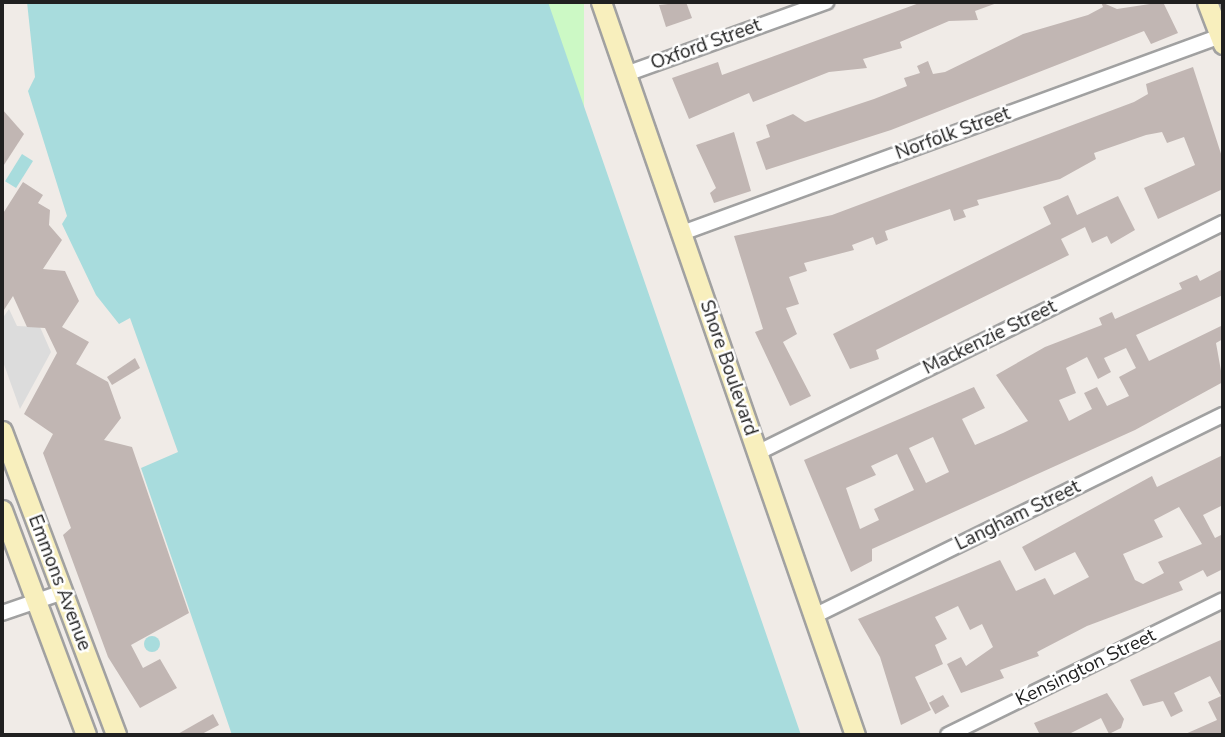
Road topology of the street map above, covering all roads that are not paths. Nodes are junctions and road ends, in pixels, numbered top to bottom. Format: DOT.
graph roads {
  1 [pos="601,2"];
  2 [pos="825,2"];
  3 [pos="1207,2"];
  4 [pos="1222,38"];
  5 [pos="626,74"];
  6 [pos="1223,223"];
  7 [pos="682,233"];
  8 [pos="1223,415"];
  9 [pos="2,430"];
  10 [pos="757,453"];
  11 [pos="2,510"];
  12 [pos="63,593"];
  13 [pos="34,597"];
  14 [pos="1223,600"];
  15 [pos="2,612"];
  16 [pos="814,616"];
  17 [pos="86,735"];
  18 [pos="116,735"];
  19 [pos="855,735"];
  20 [pos="948,735"];
  1 -- 5 [label="main road, Shore Boulevard"];
  2 -- 5 [label="street, Oxford Street"];
  3 -- 4 [label="main road"];
  4 -- 7 [label="street, Norfolk Street"];
  5 -- 7 [label="main road, Shore Boulevard"];
  6 -- 10 [label="street, Mackenzie Street"];
  7 -- 10 [label="main road, Shore Boulevard"];
  8 -- 16 [label="street, Langham Street"];
  9 -- 12 [label="main road, Emmons Avenue"];
  10 -- 16 [label="main road, Shore Boulevard"];
  11 -- 13 [label="main road, Emmons Avenue"];
  12 -- 13 [label="street"];
  12 -- 18 [label="main road, Emmons Avenue"];
  13 -- 15 [label="street"];
  13 -- 17 [label="main road, Emmons Avenue"];
  14 -- 20 [label="street, Kensington Street"];
  16 -- 19 [label="main road, Shore Boulevard"];
}
